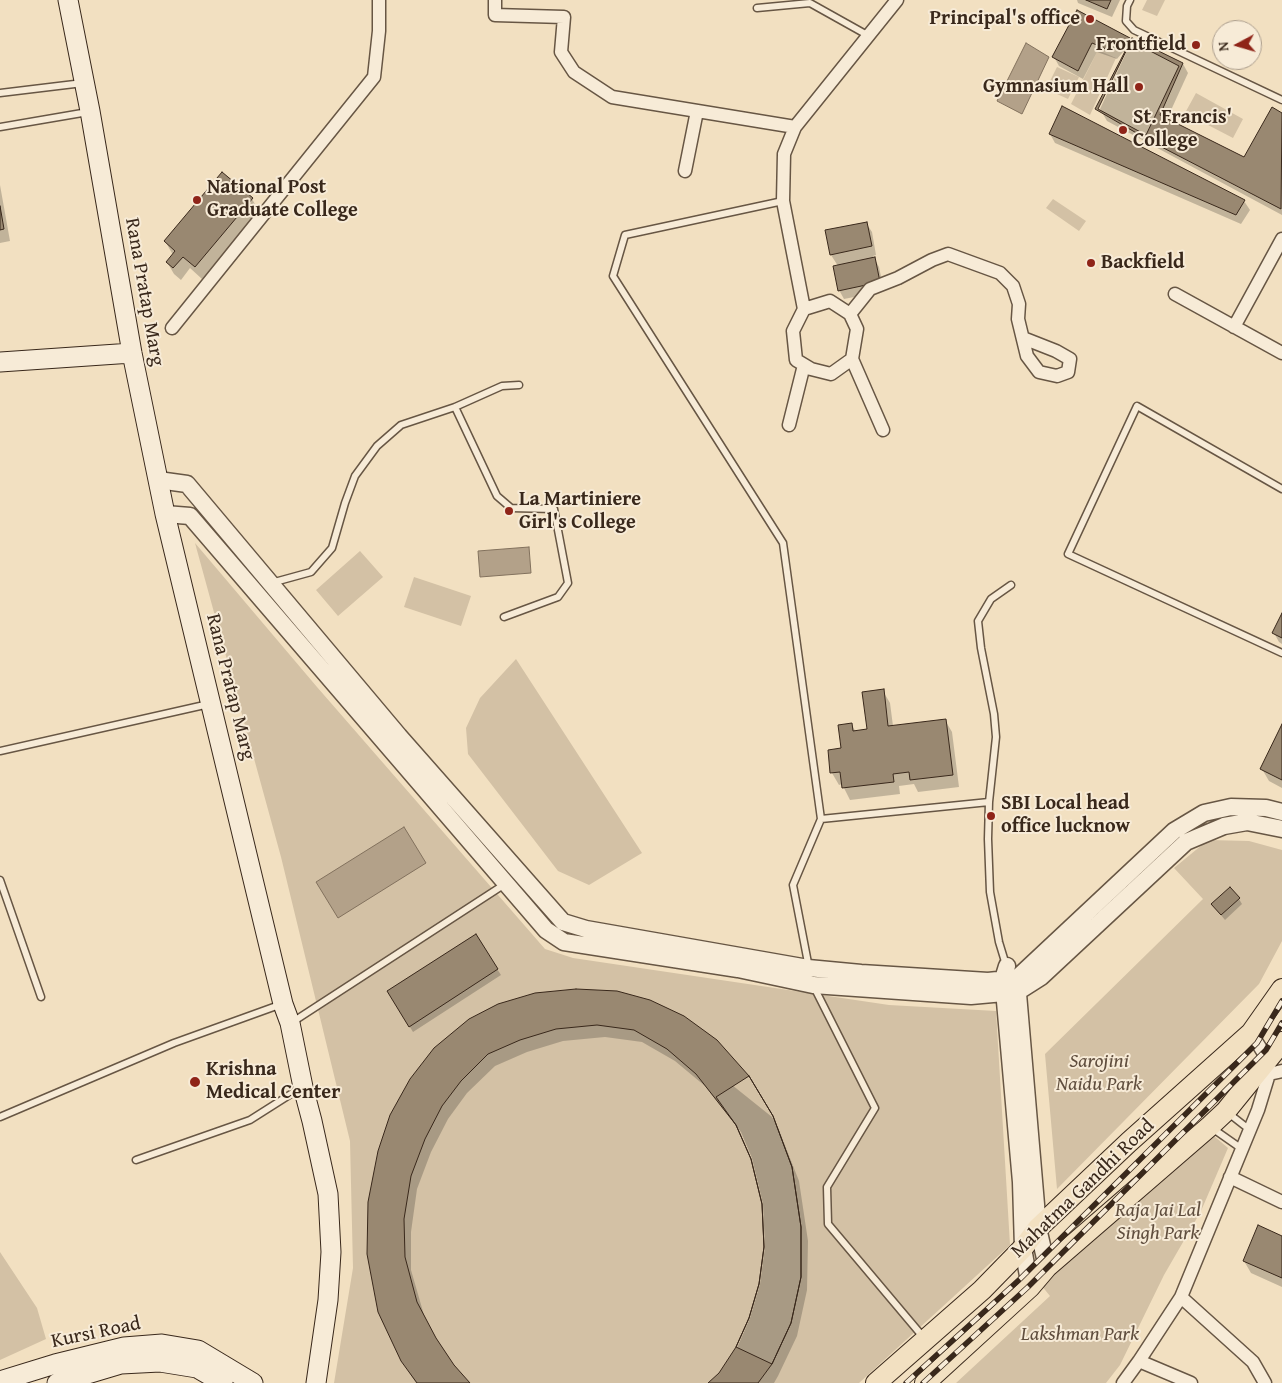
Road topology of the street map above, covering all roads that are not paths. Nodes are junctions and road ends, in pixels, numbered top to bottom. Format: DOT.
graph roads {
  1 [pos="68,0"];
  2 [pos="379,0"];
  3 [pos="495,0"];
  4 [pos="897,0"];
  5 [pos="1130,0"];
  6 [pos="757,8"];
  7 [pos="869,36"];
  8 [pos="84,83"];
  9 [pos="0,92"];
  10 [pos="1282,100"];
  11 [pos="90,111"];
  12 [pos="697,111"];
  13 [pos="0,126"];
  14 [pos="795,127"];
  15 [pos="685,171"];
  16 [pos="783,201"];
  17 [pos="1282,239"];
  18 [pos="1175,294"];
  19 [pos="804,309"];
  20 [pos="850,314"];
  21 [pos="1234,327"];
  22 [pos="172,328"];
  23 [pos="1023,338"];
  24 [pos="132,352"];
  25 [pos="1282,353"];
  26 [pos="852,359"];
  27 [pos="0,362"];
  28 [pos="804,366"];
  29 [pos="519,384"];
  30 [pos="455,407"];
  31 [pos="789,425"];
  32 [pos="883,430"];
  33 [pos="158,480"];
  34 [pos="1282,489"];
  35 [pos="165,514"];
  36 [pos="270,583"];
  37 [pos="1012,585"];
  38 [pos="504,617"];
  39 [pos="1282,654"];
  40 [pos="210,703"];
  41 [pos="0,751"];
  42 [pos="989,802"];
  43 [pos="1282,812"];
  44 [pos="821,819"];
  45 [pos="1282,829"];
  46 [pos="521,874"];
  47 [pos="0,880"];
  48 [pos="506,884"];
  49 [pos="808,968"];
  50 [pos="1010,981"];
  51 [pos="813,985"];
  52 [pos="1282,989"];
  53 [pos="41,997"];
  54 [pos="284,1004"];
  55 [pos="290,1023"];
  56 [pos="1251,1034"];
  57 [pos="1282,1042"];
  58 [pos="1273,1068"];
  59 [pos="303,1087"];
  60 [pos="1226,1111"];
  61 [pos="0,1117"];
  62 [pos="1210,1126"];
  63 [pos="1250,1130"];
  64 [pos="1242,1148"];
  65 [pos="136,1160"];
  66 [pos="1230,1178"];
  67 [pos="1282,1202"];
  68 [pos="1038,1228"];
  69 [pos="1023,1248"];
  70 [pos="1047,1267"];
  71 [pos="1030,1287"];
  72 [pos="1181,1297"];
  73 [pos="925,1338"];
  74 [pos="1139,1361"];
  75 [pos="0,1381"];
  76 [pos="59,1382"];
  77 [pos="223,1383"];
  78 [pos="253,1383"];
  79 [pos="316,1383"];
  80 [pos="876,1383"];
  81 [pos="925,1383"];
  82 [pos="1122,1383"];
  83 [pos="1190,1383"];
  84 [pos="1265,1383"];
  1 -- 8 [label="main road, Rana Pratap Marg"];
  2 -- 22 [label="street"];
  3 -- 12 [label="street"];
  4 -- 7 [label="street"];
  5 -- 10 [label="lane"];
  6 -- 7 [label="lane"];
  7 -- 14 [label="street"];
  8 -- 9 [label="lane"];
  8 -- 11 [label="main road, Rana Pratap Marg"];
  11 -- 13 [label="lane"];
  11 -- 24 [label="main road, Rana Pratap Marg"];
  12 -- 14 [label="street"];
  12 -- 15 [label="street"];
  14 -- 16 [label="street"];
  16 -- 19 [label="street"];
  16 -- 44 [label="lane"];
  17 -- 21 [label="street"];
  18 -- 21 [label="street"];
  19 -- 20 [label="street"];
  19 -- 28 [label="street"];
  20 -- 23 [label="street"];
  20 -- 26 [label="street"];
  21 -- 25 [label="street"];
  24 -- 27 [label="main road"];
  24 -- 33 [label="main road, Rana Pratap Marg"];
  26 -- 28 [label="street"];
  26 -- 32 [label="street"];
  28 -- 31 [label="street"];
  29 -- 30 [label="lane"];
  30 -- 36 [label="lane"];
  30 -- 38 [label="lane"];
  33 -- 35 [label="main road, Rana Pratap Marg"];
  33 -- 36 [label="street"];
  34 -- 39 [label="lane"];
  35 -- 40 [label="main road, Rana Pratap Marg"];
  35 -- 48 [label="street"];
  36 -- 46 [label="street"];
  37 -- 42 [label="lane"];
  40 -- 41 [label="lane"];
  40 -- 54 [label="main road, Rana Pratap Marg"];
  42 -- 44 [label="lane"];
  42 -- 50 [label="lane"];
  43 -- 50 [label="street"];
  44 -- 49 [label="lane"];
  45 -- 50 [label="street"];
  46 -- 48 [label="lane"];
  46 -- 49 [label="street"];
  47 -- 53 [label="lane"];
  48 -- 51 [label="street"];
  48 -- 55 [label="lane"];
  49 -- 50 [label="street"];
  49 -- 51 [label="lane"];
  50 -- 51 [label="street"];
  50 -- 68 [label="street"];
  50 -- 69 [label="street"];
  51 -- 73 [label="lane"];
  52 -- 56 [label="main road, Mahatma Gandhi Road"];
  54 -- 55 [label="main road, Rana Pratap Marg"];
  54 -- 61 [label="lane"];
  55 -- 59 [label="main road, Rana Pratap Marg"];
  56 -- 58 [label="street"];
  56 -- 68 [label="main road, Mahatma Gandhi Road"];
  57 -- 58 [label="main road, Mahatma Gandhi Road"];
  58 -- 60 [label="main road, Mahatma Gandhi Road"];
  58 -- 63 [label="street"];
  59 -- 65 [label="lane"];
  59 -- 79 [label="main road, Rana Pratap Marg"];
  60 -- 62 [label="main road, Mahatma Gandhi Road"];
  60 -- 63 [label="lane"];
  62 -- 64 [label="lane"];
  62 -- 70 [label="main road, Mahatma Gandhi Road"];
  63 -- 64 [label="street"];
  64 -- 66 [label="street"];
  66 -- 67 [label="street"];
  66 -- 72 [label="street"];
  68 -- 69 [label="main road, Mahatma Gandhi Road"];
  68 -- 70 [label="street"];
  69 -- 71 [label="street"];
  69 -- 73 [label="main road, Mahatma Gandhi Road"];
  70 -- 71 [label="main road, Mahatma Gandhi Road"];
  71 -- 81 [label="main road, Mahatma Gandhi Road"];
  72 -- 74 [label="street"];
  72 -- 84 [label="street"];
  73 -- 80 [label="main road, Mahatma Gandhi Road"];
  74 -- 82 [label="street"];
  74 -- 83 [label="street"];
  75 -- 78 [label="main road, Kursi Road"];
  76 -- 77 [label="main road, Kursi Road"];
}
